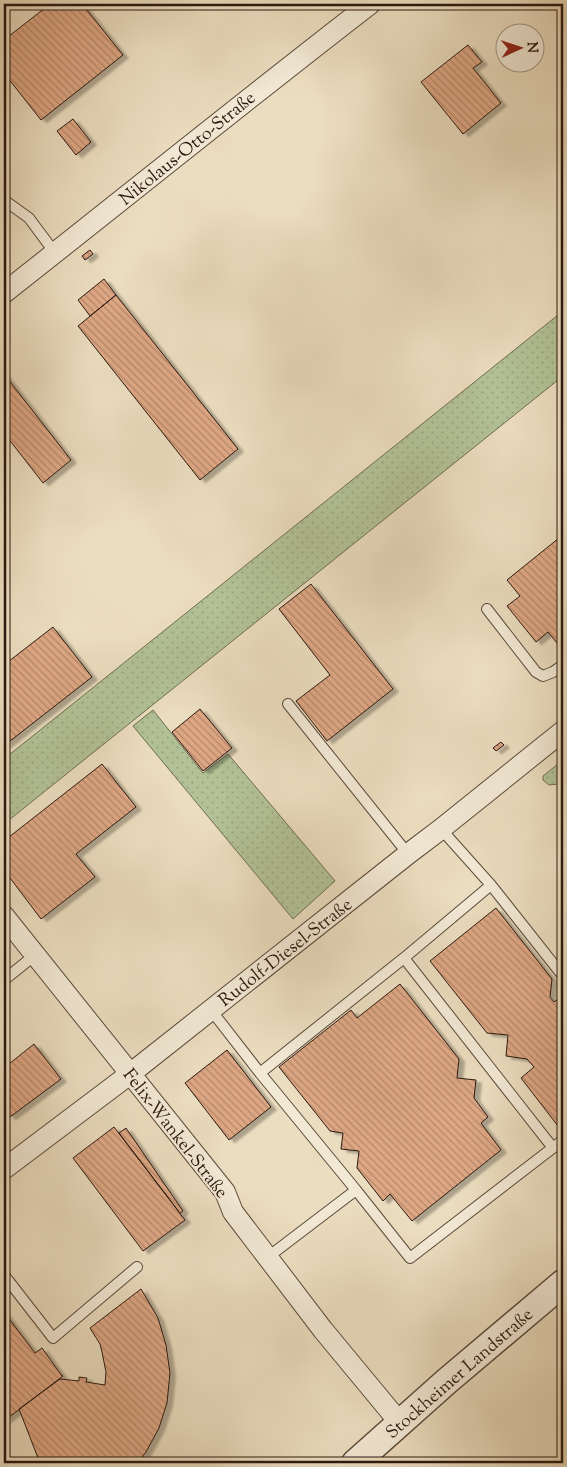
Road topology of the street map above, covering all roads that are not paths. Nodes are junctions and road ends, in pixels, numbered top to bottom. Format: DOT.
graph roads {
  1 [pos="370,4"];
  2 [pos="4,200"];
  3 [pos="54,253"];
  4 [pos="4,293"];
  5 [pos="487,609"];
  6 [pos="563,665"];
  7 [pos="288,704"];
  8 [pos="563,731"];
  9 [pos="441,829"];
  10 [pos="408,854"];
  11 [pos="491,885"];
  12 [pos="4,916"];
  13 [pos="35,955"];
  14 [pos="404,958"];
  15 [pos="563,976"];
  16 [pos="4,980"];
  17 [pos="211,1010"];
  18 [pos="260,1073"];
  19 [pos="130,1074"];
  20 [pos="563,1140"];
  21 [pos="553,1148"];
  22 [pos="4,1170"];
  23 [pos="356,1190"];
  24 [pos="268,1257"];
  25 [pos="137,1266"];
  26 [pos="4,1275"];
  27 [pos="563,1283"];
  28 [pos="400,1423"];
  29 [pos="355,1463"];
  1 -- 3 [label="street, Nikolaus-Otto-Straße"];
  2 -- 3 [label="lane"];
  3 -- 4 [label="street, Nikolaus-Otto-Straße"];
  5 -- 6 [label="lane"];
  7 -- 10 [label="lane"];
  8 -- 9 [label="street, Rudolf-Diesel-Straße"];
  9 -- 10 [label="street, Rudolf-Diesel-Straße"];
  9 -- 11 [label="lane"];
  10 -- 17 [label="street, Rudolf-Diesel-Straße"];
  11 -- 14 [label="lane"];
  11 -- 15 [label="lane"];
  12 -- 13 [label="street, Felix-Wankel-Straße"];
  13 -- 16 [label="lane"];
  13 -- 19 [label="street, Felix-Wankel-Straße"];
  14 -- 18 [label="lane"];
  14 -- 21 [label="lane"];
  17 -- 18 [label="lane"];
  17 -- 19 [label="street, Rudolf-Diesel-Straße"];
  18 -- 23 [label="lane"];
  19 -- 22 [label="street, Rudolf-Diesel-Straße"];
  19 -- 24 [label="street, Felix-Wankel-Straße"];
  20 -- 21 [label="lane"];
  21 -- 23 [label="lane"];
  23 -- 24 [label="lane"];
  24 -- 28 [label="street, Felix-Wankel-Straße"];
  25 -- 26 [label="lane"];
  27 -- 28 [label="street, Stockheimer Landstraße"];
  28 -- 29 [label="street, Stockheimer Landstraße"];
}
